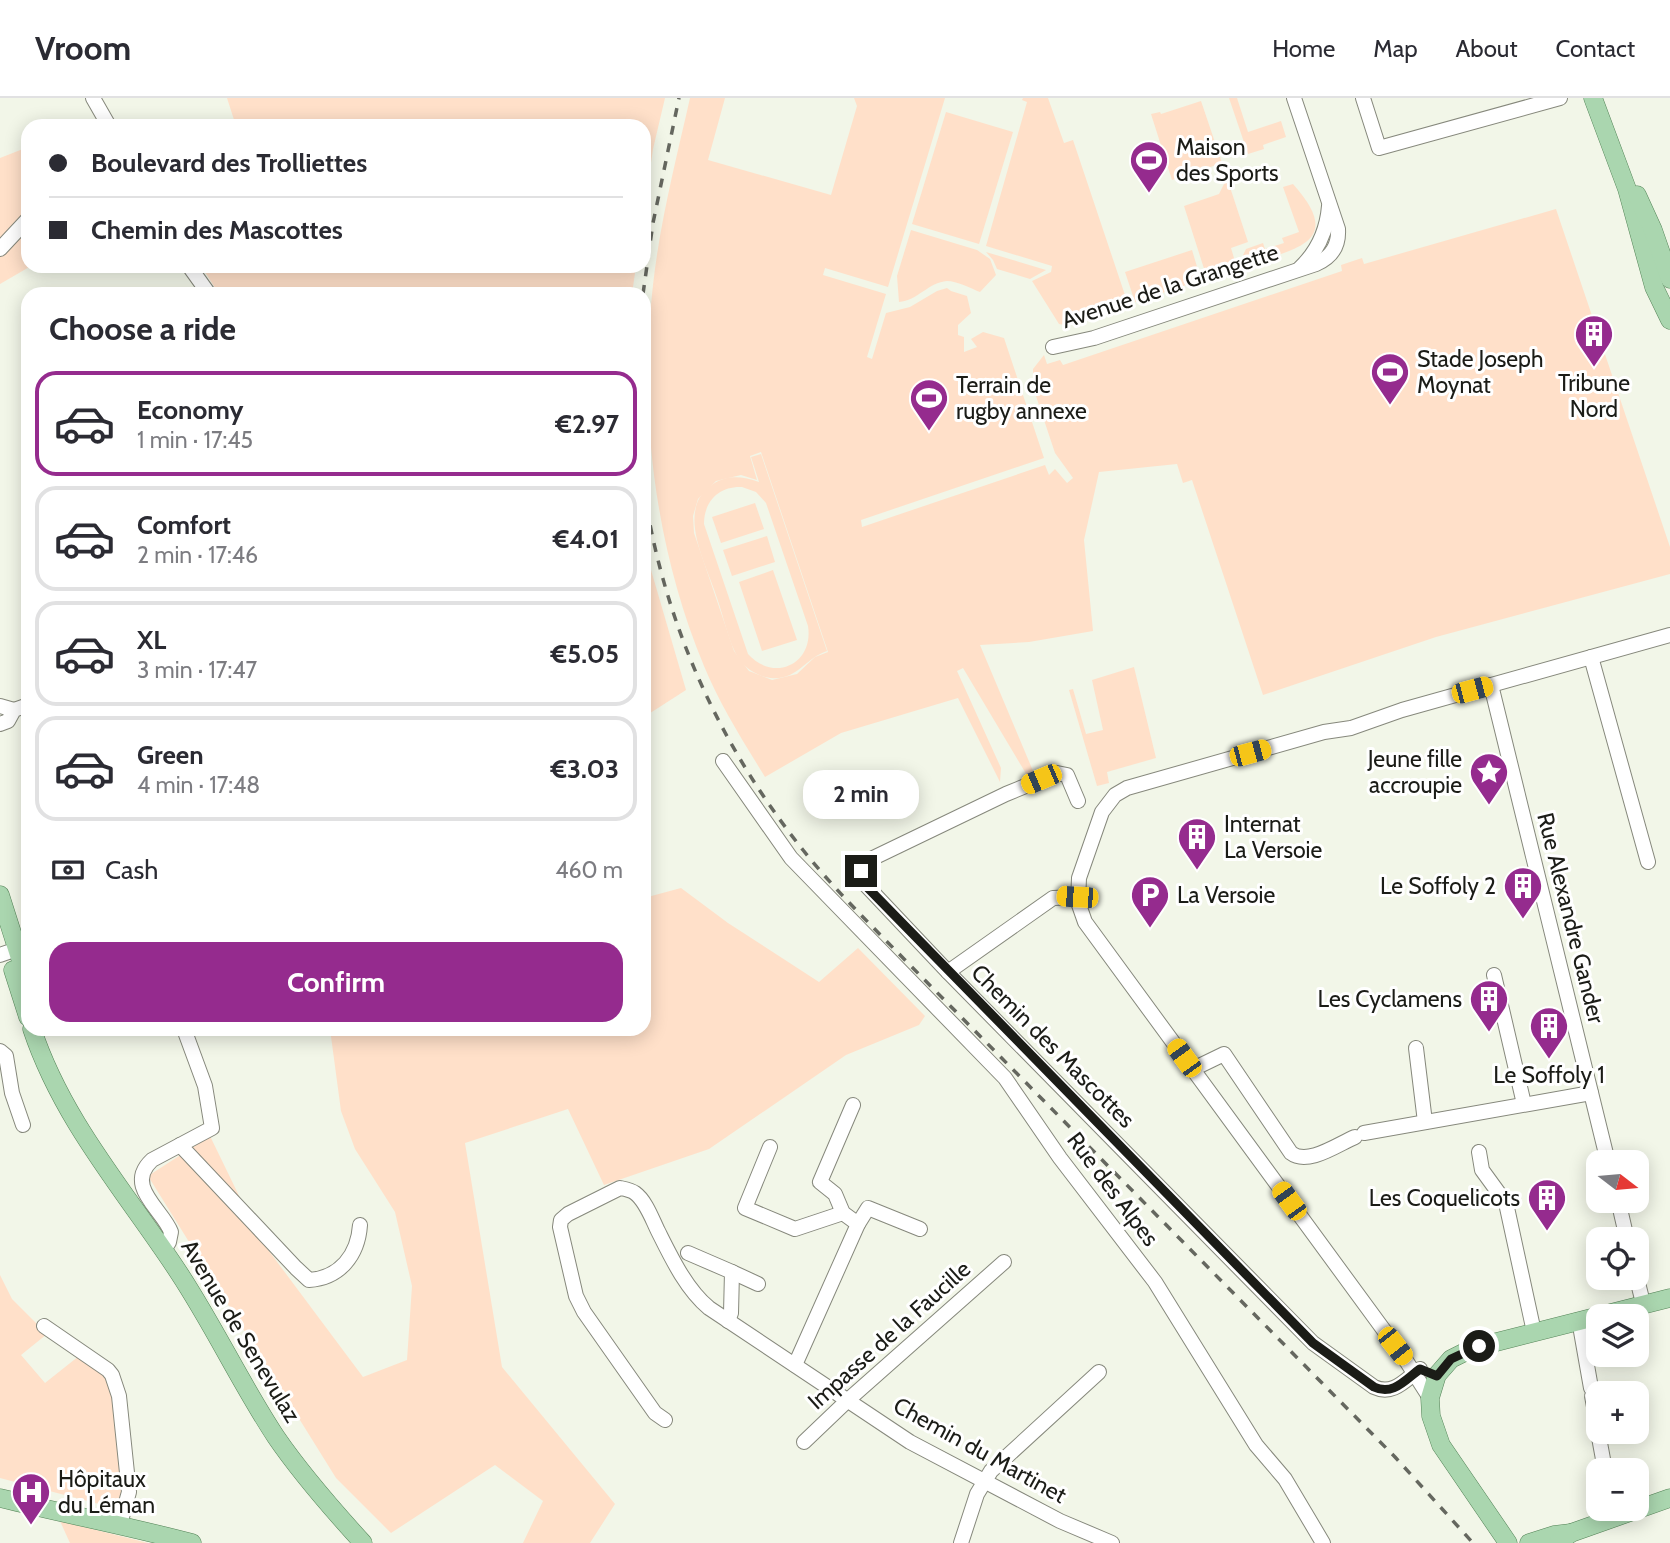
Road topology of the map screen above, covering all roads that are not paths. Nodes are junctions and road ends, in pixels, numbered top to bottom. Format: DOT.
graph roads {
  1 [pos="93,98"];
  2 [pos="1294,98"];
  3 [pos="1363,98"];
  4 [pos="1560,98"];
  5 [pos="1594,98"];
  6 [pos="1604,98"];
  7 [pos="100,119"];
  8 [pos="21,226"];
  9 [pos="0,249"];
  10 [pos="1651,249"];
  11 [pos="1662,274"];
  12 [pos="1670,320"];
  13 [pos="1054,347"];
  14 [pos="1670,635"];
  15 [pos="1591,657"];
  16 [pos="1491,685"];
  17 [pos="14,707"];
  18 [pos="0,724"];
  19 [pos="723,761"];
  20 [pos="1078,801"];
  21 [pos="1648,862"];
  22 [pos="0,895"];
  23 [pos="1077,897"];
  24 [pos="0,930"];
  25 [pos="8,953"];
  26 [pos="21,972"];
  27 [pos="948,972"];
  28 [pos="1494,975"];
  29 [pos="21,995"];
  30 [pos="35,1036"];
  31 [pos="46,1036"];
  32 [pos="187,1036"];
  33 [pos="1416,1048"];
  34 [pos="0,1051"];
  35 [pos="1193,1069"];
  36 [pos="1591,1093"];
  37 [pos="1524,1104"];
  38 [pos="853,1105"];
  39 [pos="1425,1122"];
  40 [pos="23,1125"];
  41 [pos="86,1138"];
  42 [pos="180,1145"];
  43 [pos="770,1147"];
  44 [pos="1605,1150"];
  45 [pos="1479,1152"];
  46 [pos="843,1213"];
  47 [pos="858,1224"];
  48 [pos="360,1225"];
  49 [pos="920,1229"];
  50 [pos="164,1250"];
  51 [pos="688,1253"];
  52 [pos="1004,1262"];
  53 [pos="732,1272"];
  54 [pos="758,1284"];
  55 [pos="1640,1290"];
  56 [pos="1670,1298"];
  57 [pos="1643,1303"];
  58 [pos="1578,1320"];
  59 [pos="728,1321"];
  60 [pos="44,1326"];
  61 [pos="1534,1332"];
  62 [pos="795,1365"];
  63 [pos="1417,1371"];
  64 [pos="1099,1373"];
  65 [pos="1437,1376"];
  66 [pos="1590,1381"];
  67 [pos="1430,1398"];
  68 [pos="848,1400"];
  69 [pos="665,1420"];
  70 [pos="804,1442"];
  71 [pos="983,1480"];
  72 [pos="0,1486"];
  73 [pos="0,1498"];
  74 [pos="1670,1498"];
  75 [pos="1649,1504"];
  76 [pos="1597,1521"];
  77 [pos="120,1524"];
  78 [pos="1078,1537"];
  79 [pos="1564,1538"];
  80 [pos="1510,1541"];
  81 [pos="192,1543"];
  82 [pos="363,1543"];
  83 [pos="961,1543"];
  84 [pos="1111,1543"];
  85 [pos="1323,1543"];
  86 [pos="1529,1543"];
  1 -- 7 [label="street"];
  2 -- 13 [label="street, Avenue de la Grangette"];
  3 -- 4 [label="street"];
  5 -- 10 [label="main road"];
  6 -- 10 [label="main road"];
  8 -- 9 [label="street"];
  10 -- 11 [label="main road"];
  11 -- 12 [label="main road"];
  14 -- 15 [label="street"];
  15 -- 16 [label="street"];
  15 -- 21 [label="street"];
  16 -- 23 [label="street"];
  16 -- 36 [label="street, Rue Alexandre Gander"];
  17 -- 18 [label="street"];
  19 -- 85 [label="street, Rue des Alpes"];
  20 -- 27 [label="street, Chemin des Mascottes"];
  22 -- 25 [label="main road"];
  23 -- 27 [label="street"];
  23 -- 35 [label="street"];
  24 -- 25 [label="main road"];
  25 -- 26 [label="main road"];
  25 -- 29 [label="main road"];
  27 -- 63 [label="street, Chemin des Mascottes"];
  28 -- 37 [label="street"];
  30 -- 41 [label="main road, Avenue de Senevulaz"];
  31 -- 41 [label="main road, Avenue de Senevulaz"];
  32 -- 42 [label="street"];
  33 -- 39 [label="street"];
  34 -- 40 [label="street"];
  35 -- 39 [label="street"];
  35 -- 63 [label="street"];
  36 -- 37 [label="street"];
  36 -- 44 [label="street, Rue Alexandre Gander"];
  37 -- 39 [label="street"];
  38 -- 46 [label="street"];
  41 -- 50 [label="main road, Avenue de Senevulaz"];
  42 -- 48 [label="street"];
  42 -- 50 [label="street"];
  43 -- 46 [label="street"];
  45 -- 61 [label="street"];
  46 -- 47 [label="street"];
  47 -- 49 [label="street"];
  47 -- 62 [label="street"];
  50 -- 82 [label="main road, Avenue de Senevulaz"];
  51 -- 53 [label="street"];
  52 -- 68 [label="street, Impasse de la Faucille"];
  53 -- 54 [label="street"];
  53 -- 59 [label="street"];
  55 -- 57 [label="street"];
  56 -- 57 [label="main road"];
  57 -- 58 [label="main road"];
  58 -- 61 [label="main road"];
  58 -- 66 [label="street"];
  59 -- 62 [label="street, Chemin du Martinet"];
  59 -- 69 [label="street, Chemin du Martinet"];
  60 -- 77 [label="street"];
  61 -- 65 [label="main road"];
  62 -- 68 [label="street, Chemin du Martinet"];
  63 -- 65 [label="street"];
  63 -- 67 [label="street"];
  64 -- 71 [label="street"];
  65 -- 67 [label="main road"];
  67 -- 80 [label="main road"];
  68 -- 70 [label="street, Impasse de la Faucille"];
  68 -- 71 [label="street, Chemin du Martinet"];
  71 -- 78 [label="street, Chemin du Martinet"];
  71 -- 83 [label="street"];
  72 -- 77 [label="main road"];
  73 -- 77 [label="main road"];
  74 -- 75 [label="main road"];
  76 -- 79 [label="main road"];
  77 -- 81 [label="main road"];
  78 -- 84 [label="street, Chemin du Martinet"];
  79 -- 86 [label="main road"];
}
